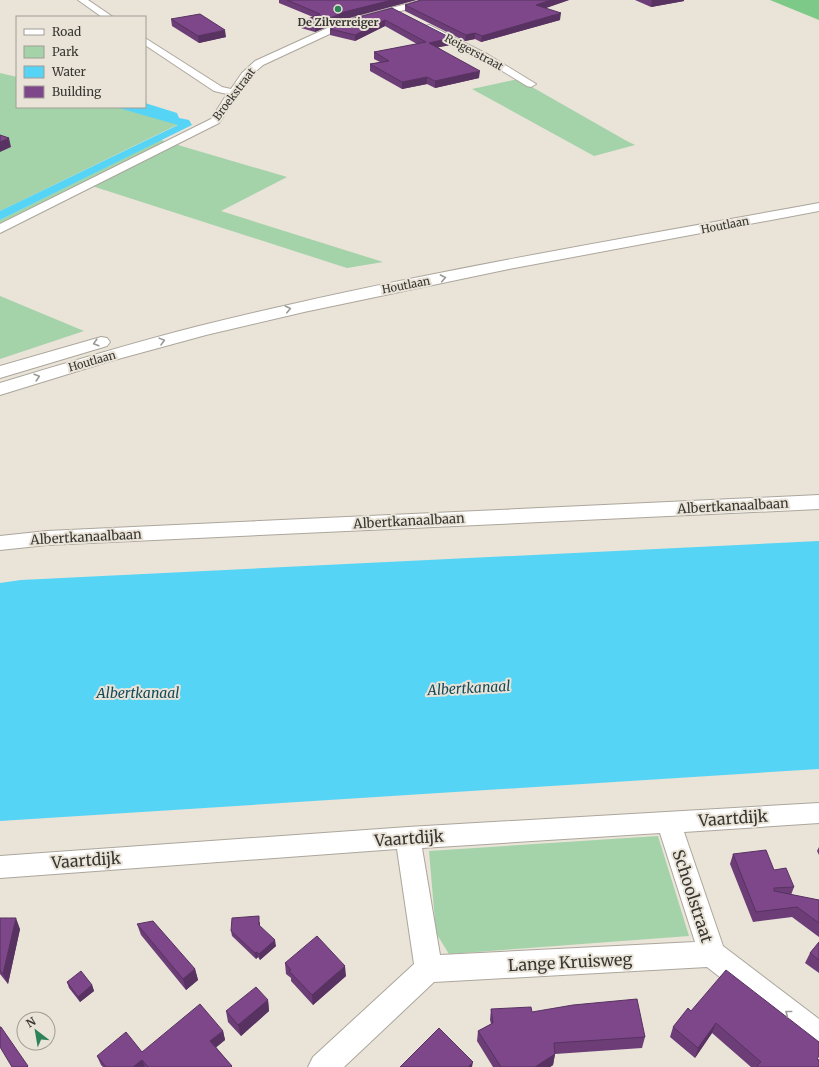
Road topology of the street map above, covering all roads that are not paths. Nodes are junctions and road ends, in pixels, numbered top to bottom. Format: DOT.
graph roads {
  1 [pos="82,0"];
  2 [pos="432,0"];
  3 [pos="394,11"];
  4 [pos="106,16"];
  5 [pos="408,18"];
  6 [pos="421,24"];
  7 [pos="146,42"];
  8 [pos="531,84"];
  9 [pos="234,93"];
  10 [pos="819,195"];
  11 [pos="819,207"];
  12 [pos="0,229"];
  13 [pos="0,372"];
  14 [pos="0,389"];
  15 [pos="819,502"];
  16 [pos="0,543"];
  17 [pos="819,813"];
  18 [pos="669,823"];
  19 [pos="408,838"];
  20 [pos="0,867"];
  21 [pos="712,954"];
  22 [pos="428,969"];
  23 [pos="819,1037"];
  24 [pos="323,1067"];
  1 -- 4 [label="street"];
  2 -- 3 [label="street, Broekstraat"];
  3 -- 5 [label="street"];
  3 -- 9 [label="street, Broekstraat"];
  6 -- 8 [label="street, Reigerstraat"];
  7 -- 9 [label="street"];
  9 -- 12 [label="street, Broekstraat"];
  10 -- 13 [label="main road, Houtlaan, one-way"];
  14 -- 11 [label="main road, Houtlaan, one-way"];
  15 -- 16 [label="main road, Albertkanaalbaan"];
  17 -- 18 [label="street, Vaartdijk"];
  18 -- 19 [label="street, Vaartdijk"];
  18 -- 21 [label="street, Schoolstraat"];
  19 -- 20 [label="street, Vaartdijk"];
  19 -- 22 [label="street"];
  21 -- 22 [label="street, Lange Kruisweg"];
  23 -- 21 [label="street, Schoolstraat, one-way"];
  22 -- 24 [label="street"];
}
